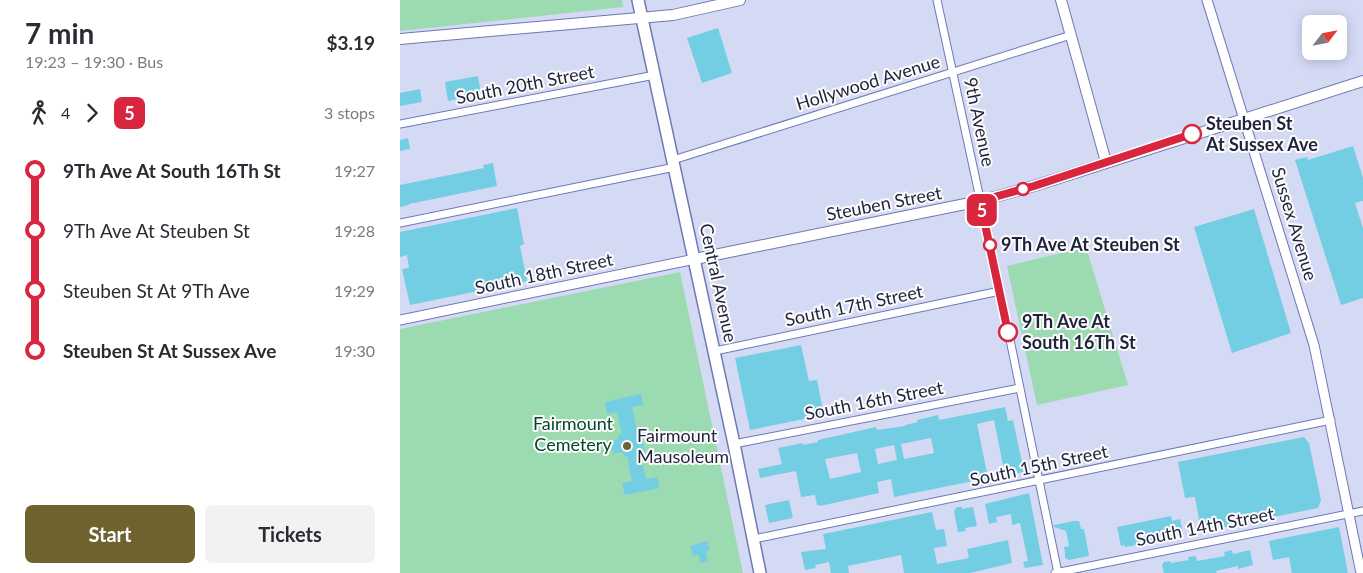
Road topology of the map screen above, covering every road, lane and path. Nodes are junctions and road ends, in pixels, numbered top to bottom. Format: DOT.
graph roads {
  1 [pos="638,0"];
  2 [pos="739,0"];
  3 [pos="937,0"];
  4 [pos="1207,0"];
  5 [pos="1061,1"];
  6 [pos="642,18"];
  7 [pos="1071,35"];
  8 [pos="400,39"];
  9 [pos="953,72"];
  10 [pos="655,75"];
  11 [pos="1363,81"];
  12 [pos="1244,118"];
  13 [pos="400,124"];
  14 [pos="1106,162"];
  15 [pos="674,164"];
  16 [pos="980,201"];
  17 [pos="400,223"];
  18 [pos="694,258"];
  19 [pos="1000,291"];
  20 [pos="400,320"];
  21 [pos="715,351"];
  22 [pos="1020,388"];
  23 [pos="1330,420"];
  24 [pos="734,444"];
  25 [pos="1039,481"];
  26 [pos="1363,510"];
  27 [pos="1349,513"];
  28 [pos="754,539"];
  29 [pos="760,573"];
  30 [pos="1056,573"];
  31 [pos="1361,573"];
  1 -- 6 [label="main road, Central Avenue"];
  2 -- 6 [label="main road"];
  3 -- 9 [label="street, 9th Avenue"];
  4 -- 12 [label="street, Sussex Avenue"];
  5 -- 7 [label="main road"];
  6 -- 8 [label="main road"];
  6 -- 10 [label="main road, Central Avenue"];
  7 -- 9 [label="street, Hollywood Avenue"];
  7 -- 14 [label="main road"];
  9 -- 15 [label="street, Hollywood Avenue"];
  9 -- 16 [label="street, 9th Avenue"];
  10 -- 13 [label="street, South 20th Street"];
  10 -- 15 [label="main road, Central Avenue"];
  11 -- 12 [label="main road, Steuben Street"];
  12 -- 14 [label="main road, Steuben Street"];
  12 -- 23 [label="street, Sussex Avenue"];
  14 -- 16 [label="main road, Steuben Street"];
  15 -- 17 [label="street, Hollywood Avenue"];
  15 -- 18 [label="main road, Central Avenue"];
  16 -- 18 [label="main road, Steuben Street"];
  16 -- 19 [label="street, 9th Avenue"];
  18 -- 20 [label="street, South 18th Street"];
  18 -- 21 [label="main road, Central Avenue"];
  19 -- 21 [label="street, South 17th Street"];
  19 -- 22 [label="street, 9th Avenue"];
  21 -- 24 [label="main road, Central Avenue"];
  22 -- 24 [label="street, South 16th Street"];
  22 -- 25 [label="street, 9th Avenue"];
  23 -- 25 [label="street, South 15th Street"];
  23 -- 27 [label="street, Sussex Avenue"];
  24 -- 28 [label="main road, Central Avenue"];
  25 -- 28 [label="street, South 15th Street"];
  25 -- 30 [label="street, 9th Avenue"];
  26 -- 27 [label="street, South 14th Street"];
  27 -- 30 [label="street, South 14th Street"];
  27 -- 31 [label="street, Sussex Avenue"];
  28 -- 29 [label="main road, Central Avenue"];
}
